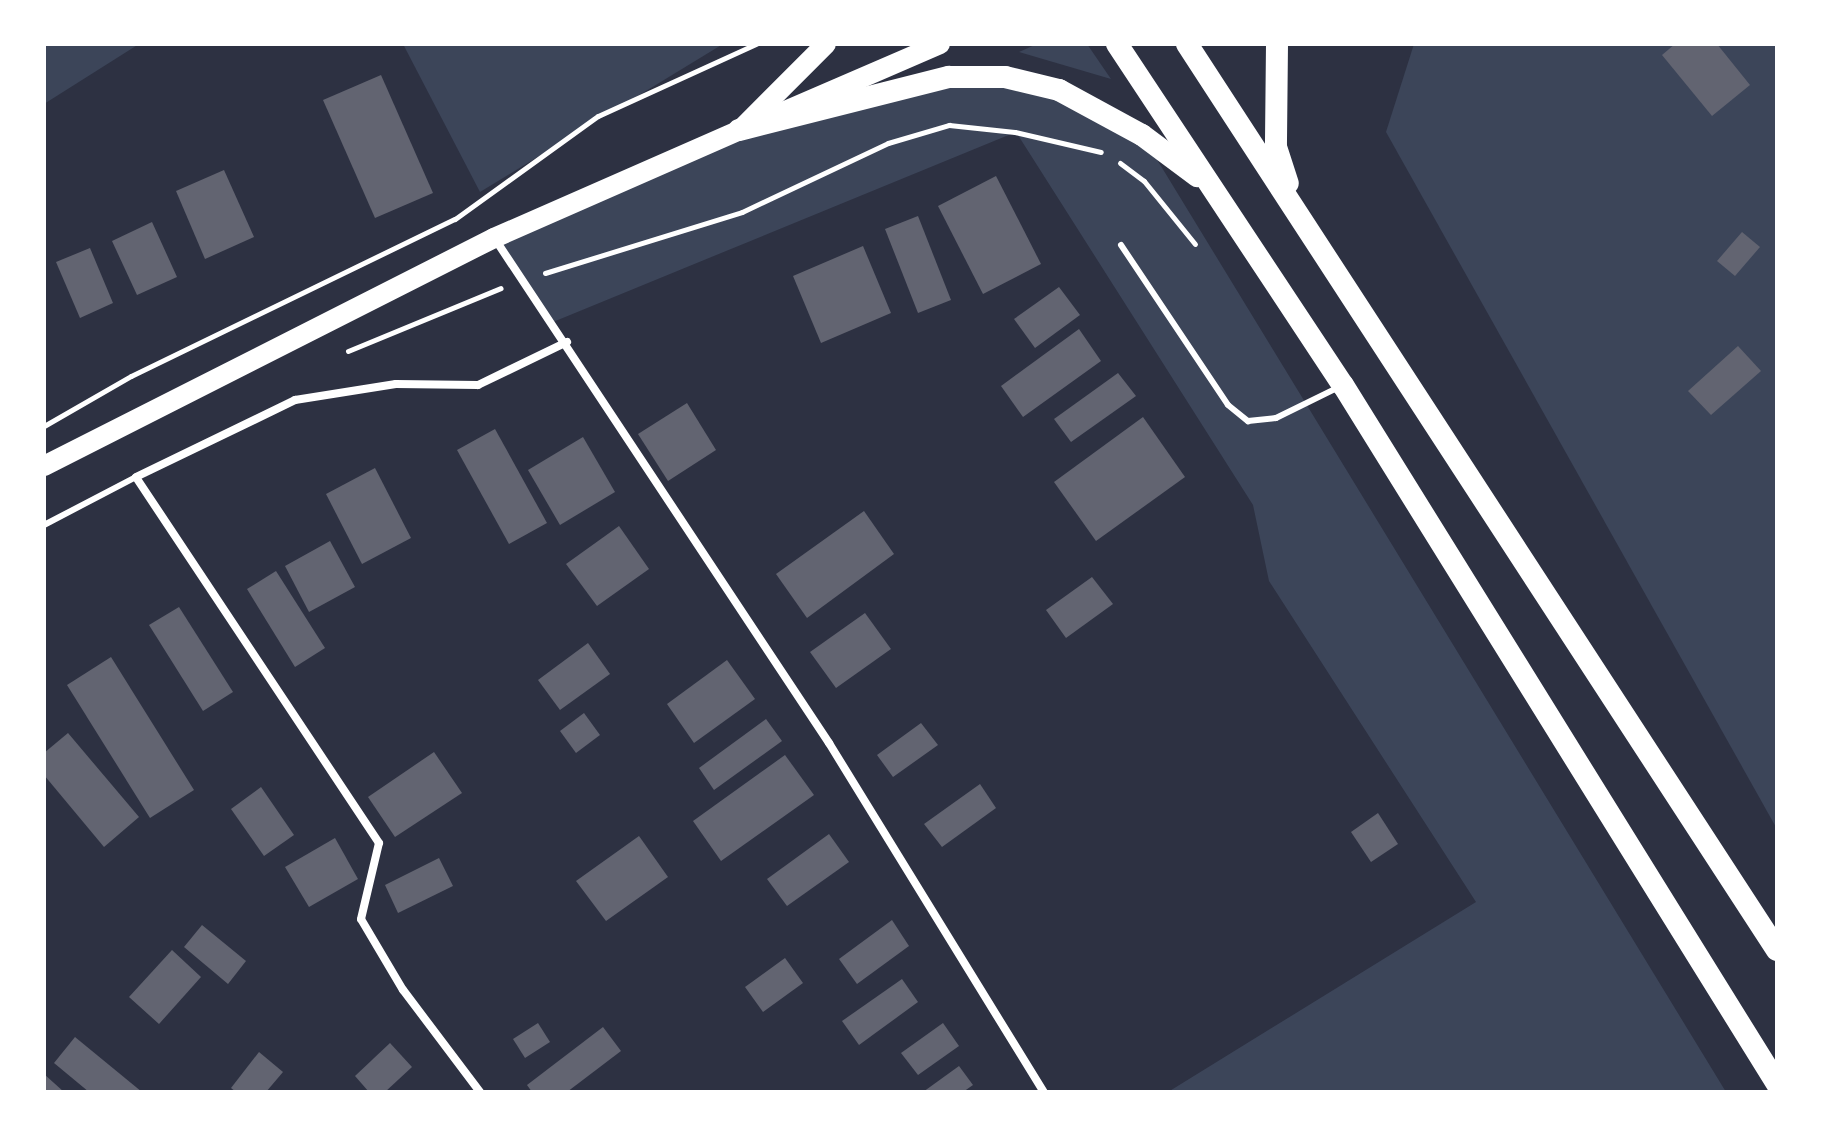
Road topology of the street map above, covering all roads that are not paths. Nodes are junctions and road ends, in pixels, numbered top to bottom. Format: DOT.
graph roads {
  1 [pos="826,44"];
  2 [pos="940,44"];
  3 [pos="1117,44"];
  4 [pos="1187,44"];
  5 [pos="1277,44"];
  6 [pos="739,130"];
  7 [pos="1295,207"];
  8 [pos="1230,209"];
  9 [pos="494,238"];
  10 [pos="1121,245"];
  11 [pos="567,342"];
  12 [pos="1343,385"];
  13 [pos="44,466"];
  14 [pos="136,477"];
  15 [pos="44,525"];
  16 [pos="1777,950"];
  17 [pos="1777,1084"];
  18 [pos="480,1092"];
  19 [pos="1044,1092"];
  1 -- 6 [label="main road"];
  2 -- 6 [label="main road"];
  3 -- 8 [label="highway"];
  4 -- 7 [label="highway"];
  5 -- 7 [label="highway"];
  6 -- 8 [label="highway"];
  6 -- 9 [label="main road"];
  7 -- 16 [label="highway"];
  8 -- 12 [label="highway"];
  9 -- 11 [label="street"];
  9 -- 13 [label="main road"];
  10 -- 12 [label="lane"];
  11 -- 14 [label="street"];
  11 -- 19 [label="street"];
  12 -- 17 [label="highway"];
  14 -- 15 [label="lane"];
  14 -- 18 [label="street"];
}
